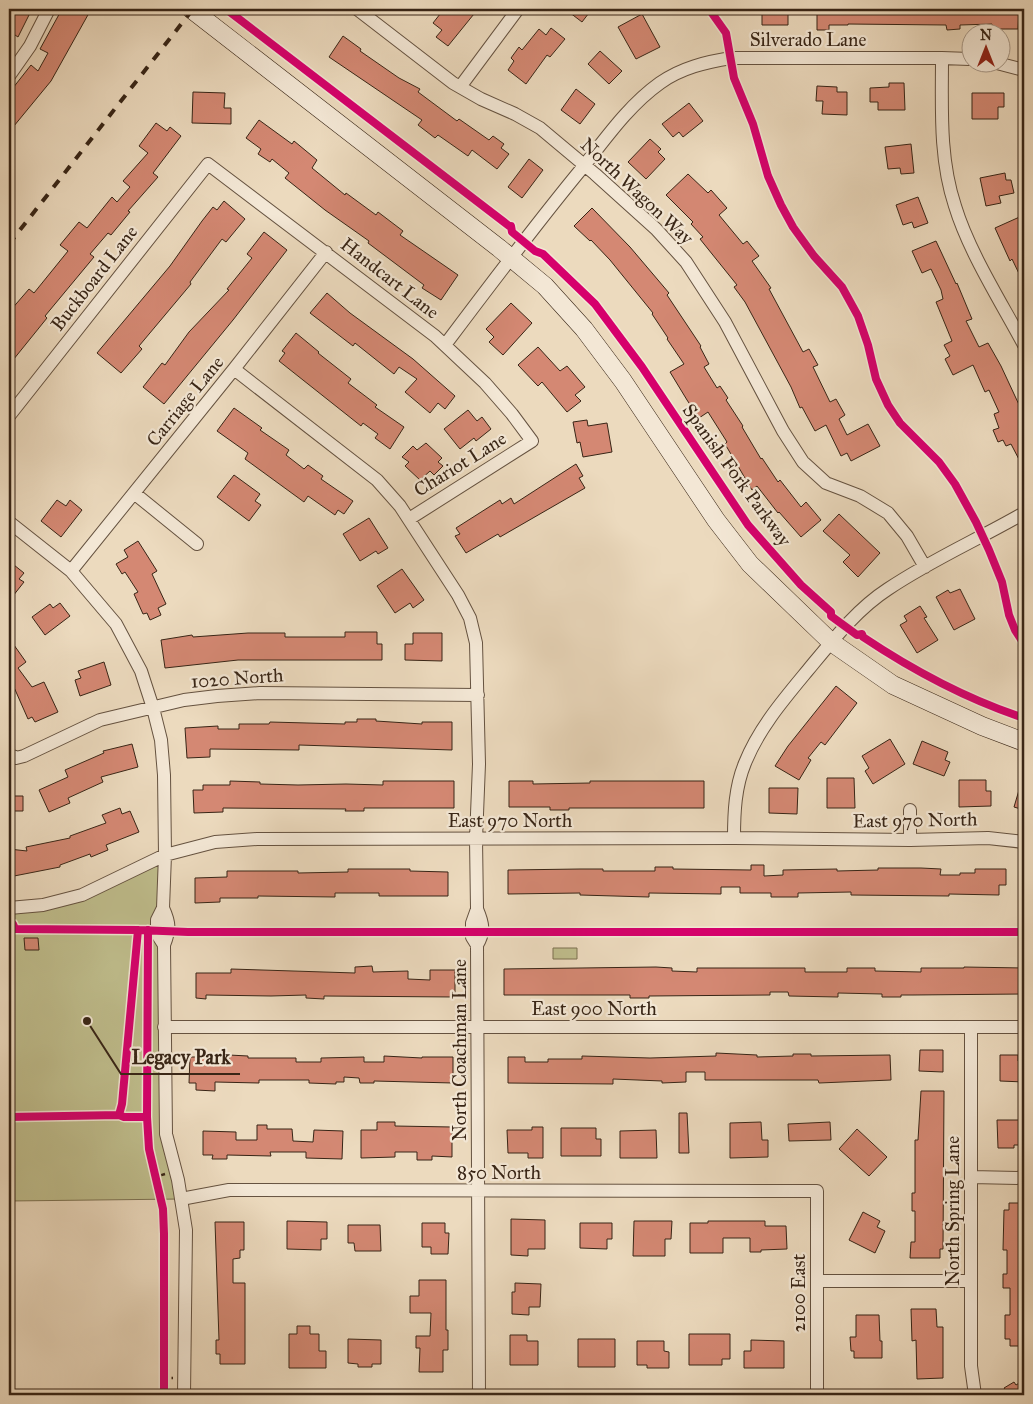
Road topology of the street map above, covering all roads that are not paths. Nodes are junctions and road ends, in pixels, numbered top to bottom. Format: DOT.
graph roads {
  1 [pos="49,9"];
  2 [pos="191,9"];
  3 [pos="357,9"];
  4 [pos="518,9"];
  5 [pos="942,58"];
  6 [pos="960,59"];
  7 [pos="1010,66"];
  8 [pos="1024,70"];
  9 [pos="9,76"];
  10 [pos="460,87"];
  11 [pos="208,164"];
  12 [pos="584,165"];
  13 [pos="326,252"];
  14 [pos="511,258"];
  15 [pos="445,345"];
  16 [pos="1024,346"];
  17 [pos="234,369"];
  18 [pos="9,416"];
  19 [pos="532,441"];
  20 [pos="134,493"];
  21 [pos="1024,514"];
  22 [pos="409,520"];
  23 [pos="9,522"];
  24 [pos="197,544"];
  25 [pos="925,567"];
  26 [pos="71,571"];
  27 [pos="831,642"];
  28 [pos="478,695"];
  29 [pos="153,708"];
  30 [pos="1024,742"];
  31 [pos="9,754"];
  32 [pos="910,810"];
  33 [pos="476,838"];
  34 [pos="734,838"];
  35 [pos="910,840"];
  36 [pos="1024,842"];
  37 [pos="165,855"];
  38 [pos="9,908"];
  39 [pos="1024,1026"];
  40 [pos="164,1027"];
  41 [pos="478,1027"];
  42 [pos="971,1027"];
  43 [pos="971,1177"];
  44 [pos="1024,1178"];
  45 [pos="478,1190"];
  46 [pos="817,1191"];
  47 [pos="182,1199"];
  48 [pos="817,1281"];
  49 [pos="971,1281"];
  50 [pos="184,1395"];
  51 [pos="480,1395"];
  52 [pos="817,1395"];
  53 [pos="975,1395"];
  1 -- 9 [label="street"];
  2 -- 14 [label="street"];
  3 -- 10 [label="street, North Wagon Way"];
  4 -- 10 [label="street"];
  5 -- 6 [label="street, Silverado Lane"];
  5 -- 12 [label="street, Silverado Lane"];
  5 -- 16 [label="street"];
  7 -- 8 [label="street"];
  10 -- 12 [label="street, North Wagon Way"];
  11 -- 13 [label="street, Handcart Lane"];
  11 -- 18 [label="street, Buckboard Lane"];
  12 -- 14 [label="street, Silverado Lane"];
  12 -- 25 [label="street, North Wagon Way"];
  13 -- 15 [label="street, Handcart Lane"];
  13 -- 17 [label="street, Carriage Lane"];
  14 -- 15 [label="street, Silverado Lane"];
  14 -- 27 [label="street"];
  15 -- 19 [label="street, Handcart Lane"];
  17 -- 20 [label="street, Carriage Lane"];
  17 -- 22 [label="street, North Coachman Lane"];
  19 -- 22 [label="street, Chariot Lane"];
  20 -- 24 [label="street"];
  20 -- 26 [label="street, Carriage Lane"];
  21 -- 25 [label="street"];
  22 -- 28 [label="street, North Coachman Lane"];
  23 -- 26 [label="street"];
  25 -- 27 [label="street"];
  26 -- 29 [label="street"];
  27 -- 30 [label="street"];
  27 -- 34 [label="street"];
  28 -- 29 [label="street, 1020 North"];
  28 -- 33 [label="street, North Coachman Lane"];
  29 -- 31 [label="street, 1020 North"];
  29 -- 37 [label="street"];
  32 -- 35 [label="street"];
  33 -- 34 [label="street, East 970 North"];
  33 -- 37 [label="street, East 970 North"];
  33 -- 41 [label="street, North Coachman Lane"];
  34 -- 35 [label="street, East 970 North"];
  35 -- 36 [label="street, East 970 North"];
  37 -- 38 [label="street, East 970 North"];
  37 -- 40 [label="street"];
  39 -- 42 [label="street, East 900 North"];
  40 -- 41 [label="street, East 900 North"];
  40 -- 47 [label="street"];
  41 -- 42 [label="street, East 900 North"];
  41 -- 45 [label="street, North Coachman Lane"];
  42 -- 43 [label="street, North Spring Lane"];
  43 -- 44 [label="street"];
  43 -- 49 [label="street, North Spring Lane"];
  45 -- 46 [label="street, 850 North"];
  45 -- 47 [label="street, 850 North"];
  45 -- 51 [label="street, North Coachman Lane"];
  46 -- 48 [label="street, 2100 East"];
  47 -- 50 [label="street"];
  48 -- 49 [label="street"];
  48 -- 52 [label="street, 2100 East"];
  49 -- 53 [label="street, North Spring Lane"];
}
